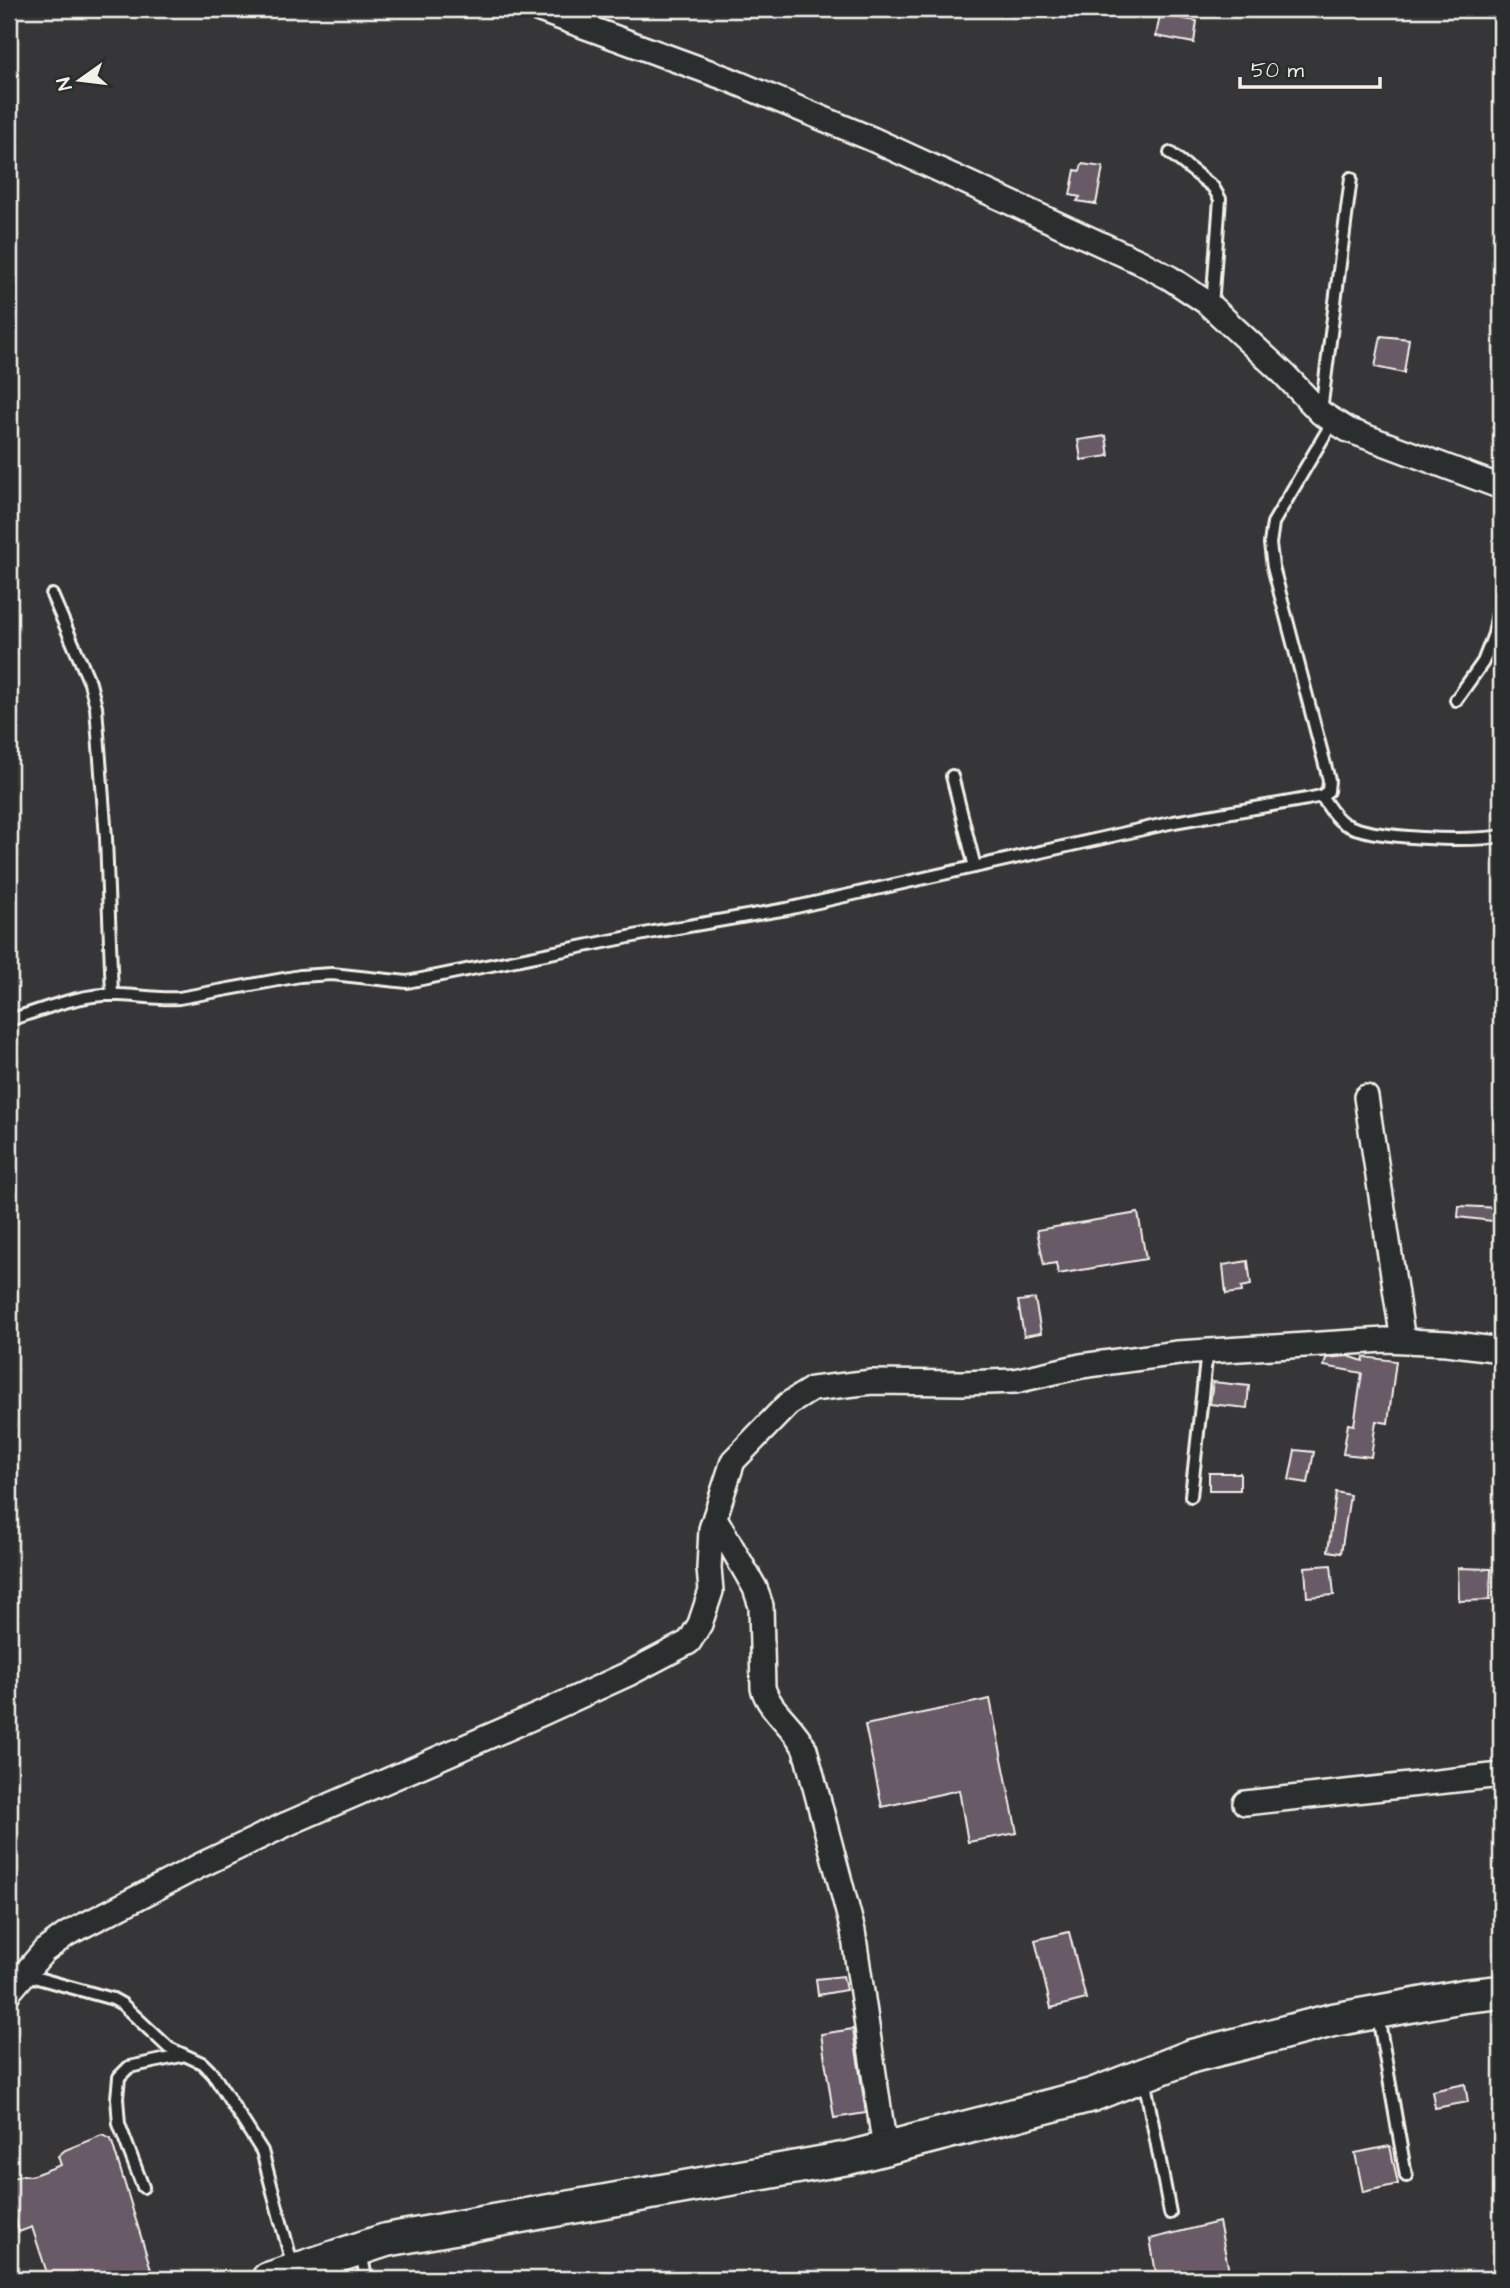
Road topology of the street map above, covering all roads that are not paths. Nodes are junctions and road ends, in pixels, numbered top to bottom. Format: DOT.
graph roads {
  1 [pos="537,9"];
  2 [pos="1170,153"];
  3 [pos="1351,178"];
  4 [pos="1212,308"];
  5 [pos="1327,417"];
  6 [pos="1501,487"];
  7 [pos="52,595"];
  8 [pos="1501,597"];
  9 [pos="1456,700"];
  10 [pos="953,776"];
  11 [pos="1321,796"];
  12 [pos="1501,836"];
  13 [pos="975,867"];
  14 [pos="112,995"];
  15 [pos="9,1020"];
  16 [pos="1366,1097"];
  17 [pos="1403,1341"];
  18 [pos="1501,1350"];
  19 [pos="1207,1351"];
  20 [pos="1191,1496"];
  21 [pos="715,1518"];
  22 [pos="1501,1775"];
  23 [pos="1245,1803"];
  24 [pos="16,1983"];
  25 [pos="1501,1992"];
  26 [pos="1378,2012"];
  27 [pos="182,2055"];
  28 [pos="1144,2075"];
  29 [pos="885,2148"];
  30 [pos="1406,2176"];
  31 [pos="143,2187"];
  32 [pos="1170,2213"];
  33 [pos="360,2248"];
  34 [pos="281,2274"];
  35 [pos="366,2279"];
  1 -- 4 [label="street"];
  2 -- 4 [label="lane"];
  3 -- 5 [label="lane"];
  4 -- 5 [label="street"];
  5 -- 6 [label="street"];
  5 -- 11 [label="lane"];
  7 -- 14 [label="lane"];
  8 -- 9 [label="lane"];
  10 -- 13 [label="lane"];
  11 -- 12 [label="lane"];
  11 -- 13 [label="lane"];
  13 -- 14 [label="lane"];
  14 -- 15 [label="lane"];
  16 -- 17 [label="street"];
  17 -- 18 [label="street"];
  17 -- 19 [label="street"];
  19 -- 20 [label="lane"];
  19 -- 21 [label="street"];
  21 -- 24 [label="street"];
  21 -- 29 [label="street"];
  22 -- 23 [label="street"];
  24 -- 27 [label="lane"];
  25 -- 26 [label="street"];
  26 -- 28 [label="street"];
  26 -- 30 [label="lane"];
  27 -- 31 [label="lane"];
  27 -- 34 [label="lane"];
  28 -- 29 [label="street"];
  28 -- 32 [label="lane"];
  29 -- 33 [label="street"];
  33 -- 34 [label="street"];
  33 -- 35 [label="lane"];
}
